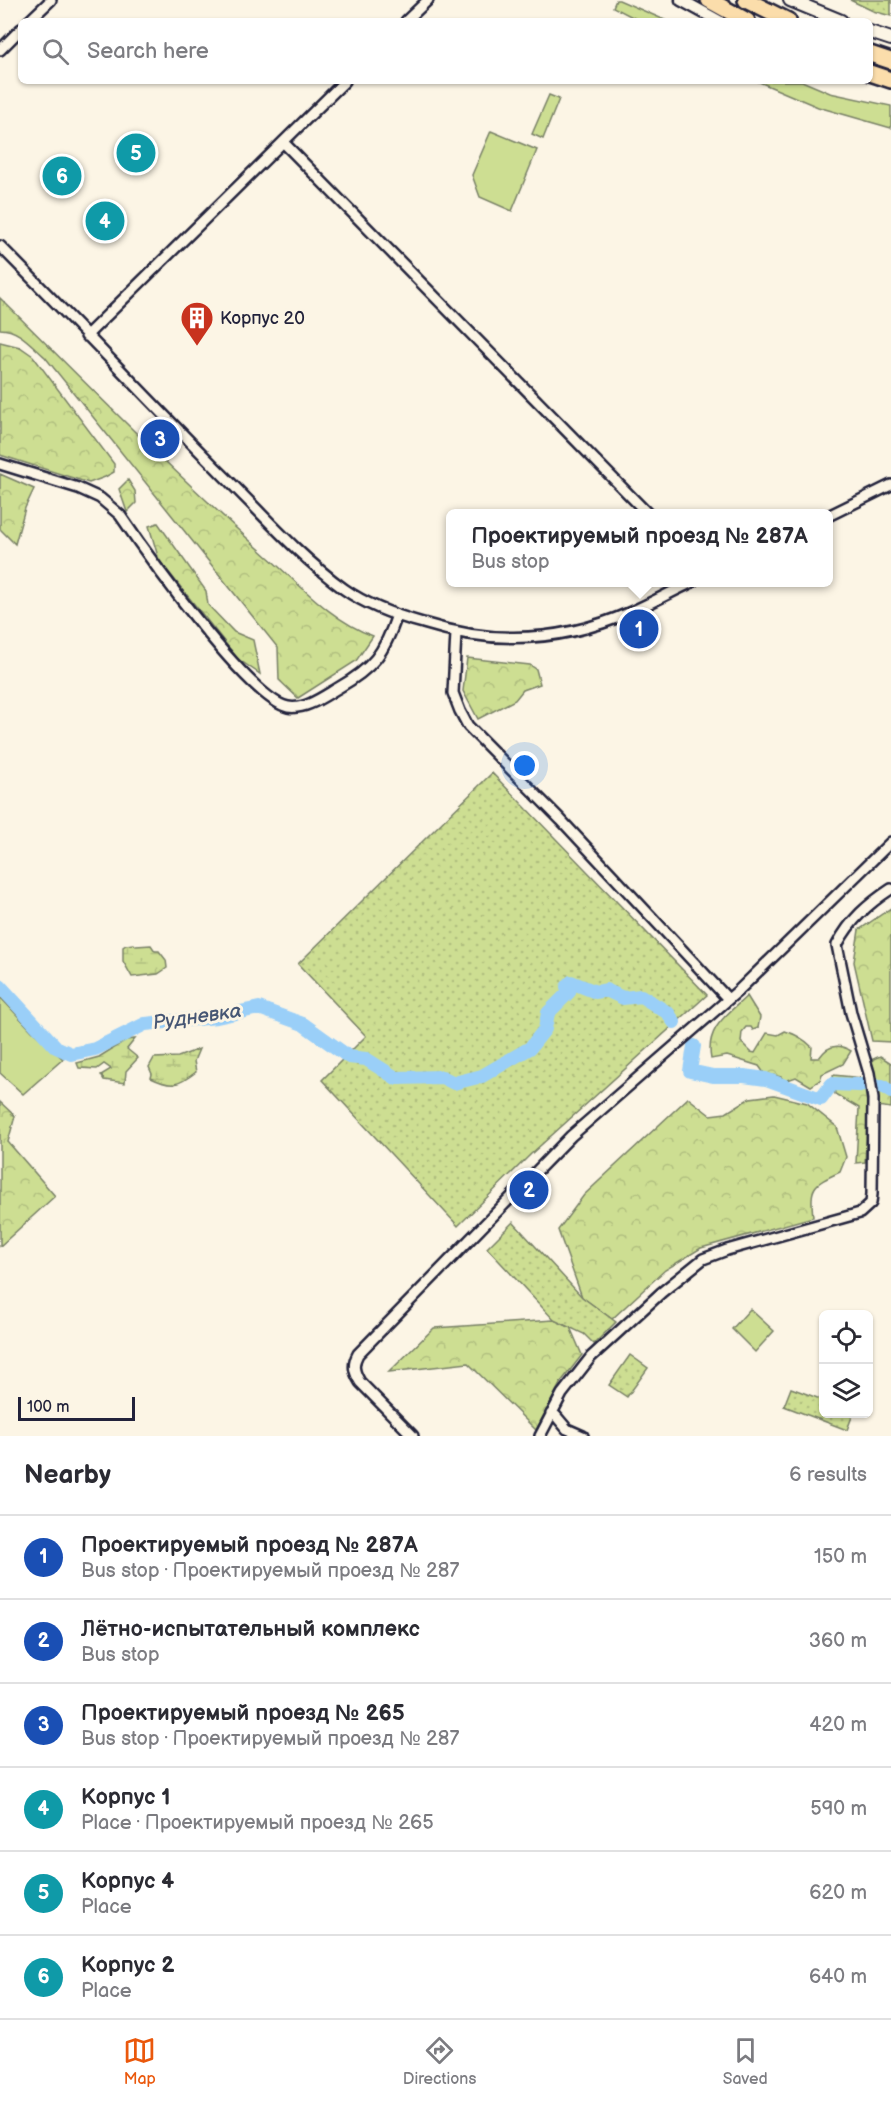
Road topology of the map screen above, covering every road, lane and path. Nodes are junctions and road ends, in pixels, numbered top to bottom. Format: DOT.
graph roads {
  1 [pos="51,0"];
  2 [pos="428,0"];
  3 [pos="681,0"];
  4 [pos="709,0"];
  5 [pos="746,0"];
  6 [pos="790,0"];
  7 [pos="32,18"];
  8 [pos="409,18"];
  9 [pos="714,18"];
  10 [pos="742,18"];
  11 [pos="782,18"];
  12 [pos="834,18"];
  13 [pos="18,32"];
  14 [pos="873,33"];
  15 [pos="891,39"];
  16 [pos="0,50"];
  17 [pos="873,55"];
  18 [pos="891,61"];
  19 [pos="342,84"];
  20 [pos="283,142"];
  21 [pos="0,246"];
  22 [pos="86,336"];
  23 [pos="0,464"];
  24 [pos="891,485"];
  25 [pos="644,509"];
  26 [pos="833,514"];
  27 [pos="682,587"];
  28 [pos="397,615"];
  29 [pos="456,633"];
  30 [pos="891,842"];
  31 [pos="891,888"];
  32 [pos="728,999"];
  33 [pos="551,1414"];
  34 [pos="413,1436"];
  35 [pos="540,1436"];
  36 [pos="583,1436"];
  1 -- 7 [label="street"];
  2 -- 8 [label="street"];
  3 -- 9 [label="street"];
  4 -- 10 [label="highway"];
  5 -- 11 [label="highway"];
  6 -- 12 [label="main road"];
  13 -- 16 [label="street"];
  14 -- 15 [label="main road"];
  17 -- 18 [label="highway"];
  19 -- 20 [label="street"];
  20 -- 22 [label="street"];
  20 -- 25 [label="street"];
  21 -- 22 [label="street"];
  22 -- 28 [label="street"];
  23 -- 28 [label="street"];
  24 -- 26 [label="street"];
  27 -- 29 [label="street"];
  28 -- 29 [label="street"];
  29 -- 32 [label="street"];
  30 -- 32 [label="street"];
  31 -- 33 [label="street"];
  32 -- 34 [label="street"];
  33 -- 35 [label="street"];
  33 -- 36 [label="street"];
}
